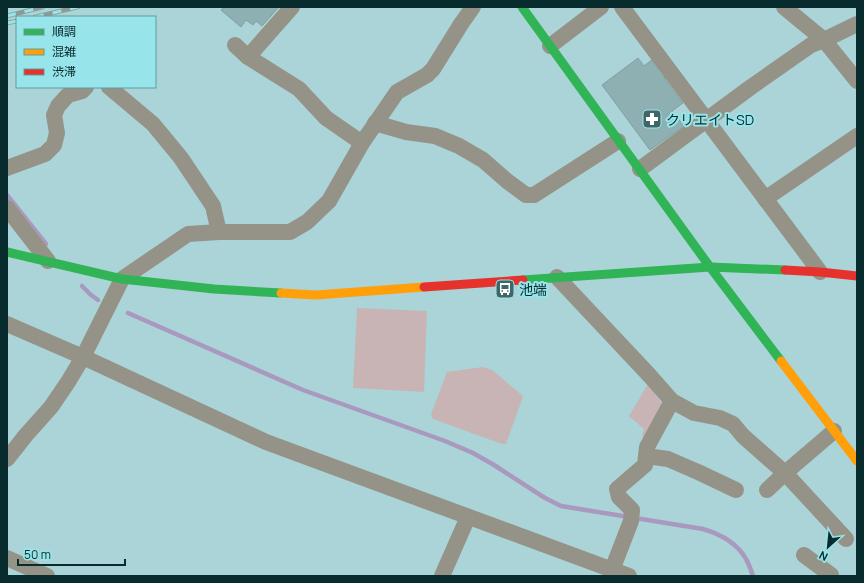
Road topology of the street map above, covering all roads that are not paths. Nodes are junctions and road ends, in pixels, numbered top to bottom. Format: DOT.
graph roads {
  1 [pos="292,7"];
  2 [pos="473,7"];
  3 [pos="522,7"];
  4 [pos="602,7"];
  5 [pos="622,7"];
  6 [pos="784,7"];
  7 [pos="857,24"];
  8 [pos="824,40"];
  9 [pos="235,45"];
  10 [pos="550,46"];
  11 [pos="248,57"];
  12 [pos="857,81"];
  13 [pos="85,88"];
  14 [pos="110,88"];
  15 [pos="706,120"];
  16 [pos="375,123"];
  17 [pos="857,136"];
  18 [pos="618,141"];
  19 [pos="362,143"];
  20 [pos="7,168"];
  21 [pos="640,169"];
  22 [pos="765,199"];
  23 [pos="7,208"];
  24 [pos="219,232"];
  25 [pos="7,252"];
  26 [pos="48,261"];
  27 [pos="710,267"];
  28 [pos="820,272"];
  29 [pos="857,276"];
  30 [pos="557,277"];
  31 [pos="122,279"];
  32 [pos="7,324"];
  33 [pos="83,357"];
  34 [pos="672,402"];
  35 [pos="834,431"];
  36 [pos="646,456"];
  37 [pos="7,459"];
  38 [pos="857,461"];
  39 [pos="785,473"];
  40 [pos="736,490"];
  41 [pos="767,490"];
  42 [pos="468,517"];
  43 [pos="846,539"];
  44 [pos="804,555"];
  45 [pos="7,558"];
  46 [pos="612,570"];
  47 [pos="47,576"];
  48 [pos="442,576"];
  49 [pos="629,576"];
  50 [pos="832,576"];
  1 -- 11 [label="street"];
  2 -- 16 [label="street"];
  3 -- 10 [label="street"];
  4 -- 10 [label="street"];
  5 -- 15 [label="street"];
  6 -- 8 [label="street"];
  7 -- 8 [label="street"];
  8 -- 12 [label="street"];
  8 -- 15 [label="street"];
  9 -- 11 [label="street"];
  10 -- 18 [label="street"];
  11 -- 19 [label="street"];
  13 -- 20 [label="street"];
  14 -- 24 [label="street"];
  15 -- 21 [label="street"];
  15 -- 22 [label="street"];
  16 -- 18 [label="street"];
  16 -- 19 [label="street"];
  17 -- 22 [label="street"];
  18 -- 21 [label="street"];
  19 -- 24 [label="street"];
  21 -- 27 [label="street"];
  22 -- 28 [label="street"];
  23 -- 26 [label="street"];
  24 -- 31 [label="street"];
  25 -- 26 [label="street"];
  26 -- 31 [label="street"];
  27 -- 28 [label="street"];
  27 -- 30 [label="street"];
  27 -- 35 [label="street"];
  28 -- 29 [label="street"];
  30 -- 31 [label="street"];
  30 -- 34 [label="street"];
  31 -- 33 [label="street"];
  32 -- 33 [label="street"];
  33 -- 37 [label="street"];
  33 -- 42 [label="street"];
  34 -- 36 [label="street"];
  34 -- 39 [label="street"];
  35 -- 38 [label="street"];
  35 -- 39 [label="street"];
  36 -- 40 [label="street"];
  36 -- 46 [label="street"];
  39 -- 41 [label="street"];
  39 -- 43 [label="street"];
  42 -- 46 [label="street"];
  42 -- 48 [label="street"];
  44 -- 50 [label="street"];
  45 -- 47 [label="street"];
  46 -- 49 [label="street"];
}
